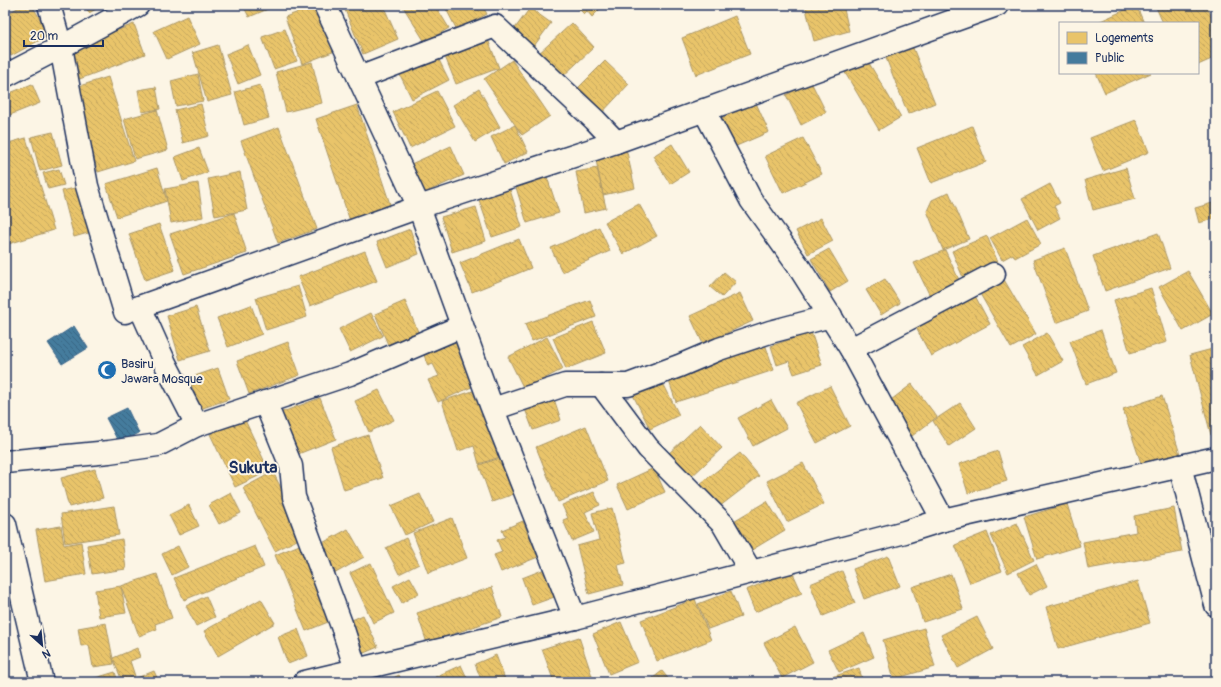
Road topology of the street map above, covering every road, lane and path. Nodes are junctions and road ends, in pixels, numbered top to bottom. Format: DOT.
graph roads {
  1 [pos="49,5"];
  2 [pos="138,5"];
  3 [pos="325,5"];
  4 [pos="997,5"];
  5 [pos="61,47"];
  6 [pos="5,76"];
  7 [pos="359,78"];
  8 [pos="704,110"];
  9 [pos="616,142"];
  10 [pos="419,207"];
  11 [pos="994,274"];
  12 [pos="140,307"];
  13 [pos="831,316"];
  14 [pos="462,326"];
  15 [pos="851,349"];
  16 [pos="601,385"];
  17 [pos="265,402"];
  18 [pos="493,409"];
  19 [pos="197,425"];
  20 [pos="1216,458"];
  21 [pos="5,462"];
  22 [pos="1180,466"];
  23 [pos="943,520"];
  24 [pos="5,524"];
  25 [pos="751,572"];
  26 [pos="1216,605"];
  27 [pos="575,618"];
  28 [pos="356,670"];
  29 [pos="42,682"];
  30 [pos="305,682"];
  1 -- 5 [label="street"];
  2 -- 5 [label="street"];
  3 -- 7 [label="street"];
  4 -- 8 [label="street"];
  5 -- 6 [label="street"];
  5 -- 12 [label="street"];
  7 -- 9 [label="street"];
  7 -- 10 [label="street"];
  8 -- 9 [label="street"];
  8 -- 13 [label="street"];
  9 -- 10 [label="street"];
  10 -- 12 [label="street"];
  10 -- 14 [label="street"];
  11 -- 15 [label="street"];
  12 -- 19 [label="street"];
  13 -- 15 [label="street"];
  13 -- 16 [label="street"];
  14 -- 17 [label="street"];
  14 -- 18 [label="street"];
  15 -- 23 [label="street"];
  16 -- 18 [label="street"];
  16 -- 25 [label="street"];
  17 -- 19 [label="street"];
  17 -- 28 [label="street"];
  18 -- 27 [label="street"];
  19 -- 21 [label="street"];
  20 -- 22 [label="street"];
  22 -- 23 [label="street"];
  22 -- 26 [label="street"];
  23 -- 25 [label="street"];
  24 -- 29 [label="street"];
  25 -- 27 [label="street"];
  27 -- 28 [label="street"];
  28 -- 30 [label="street"];
}
